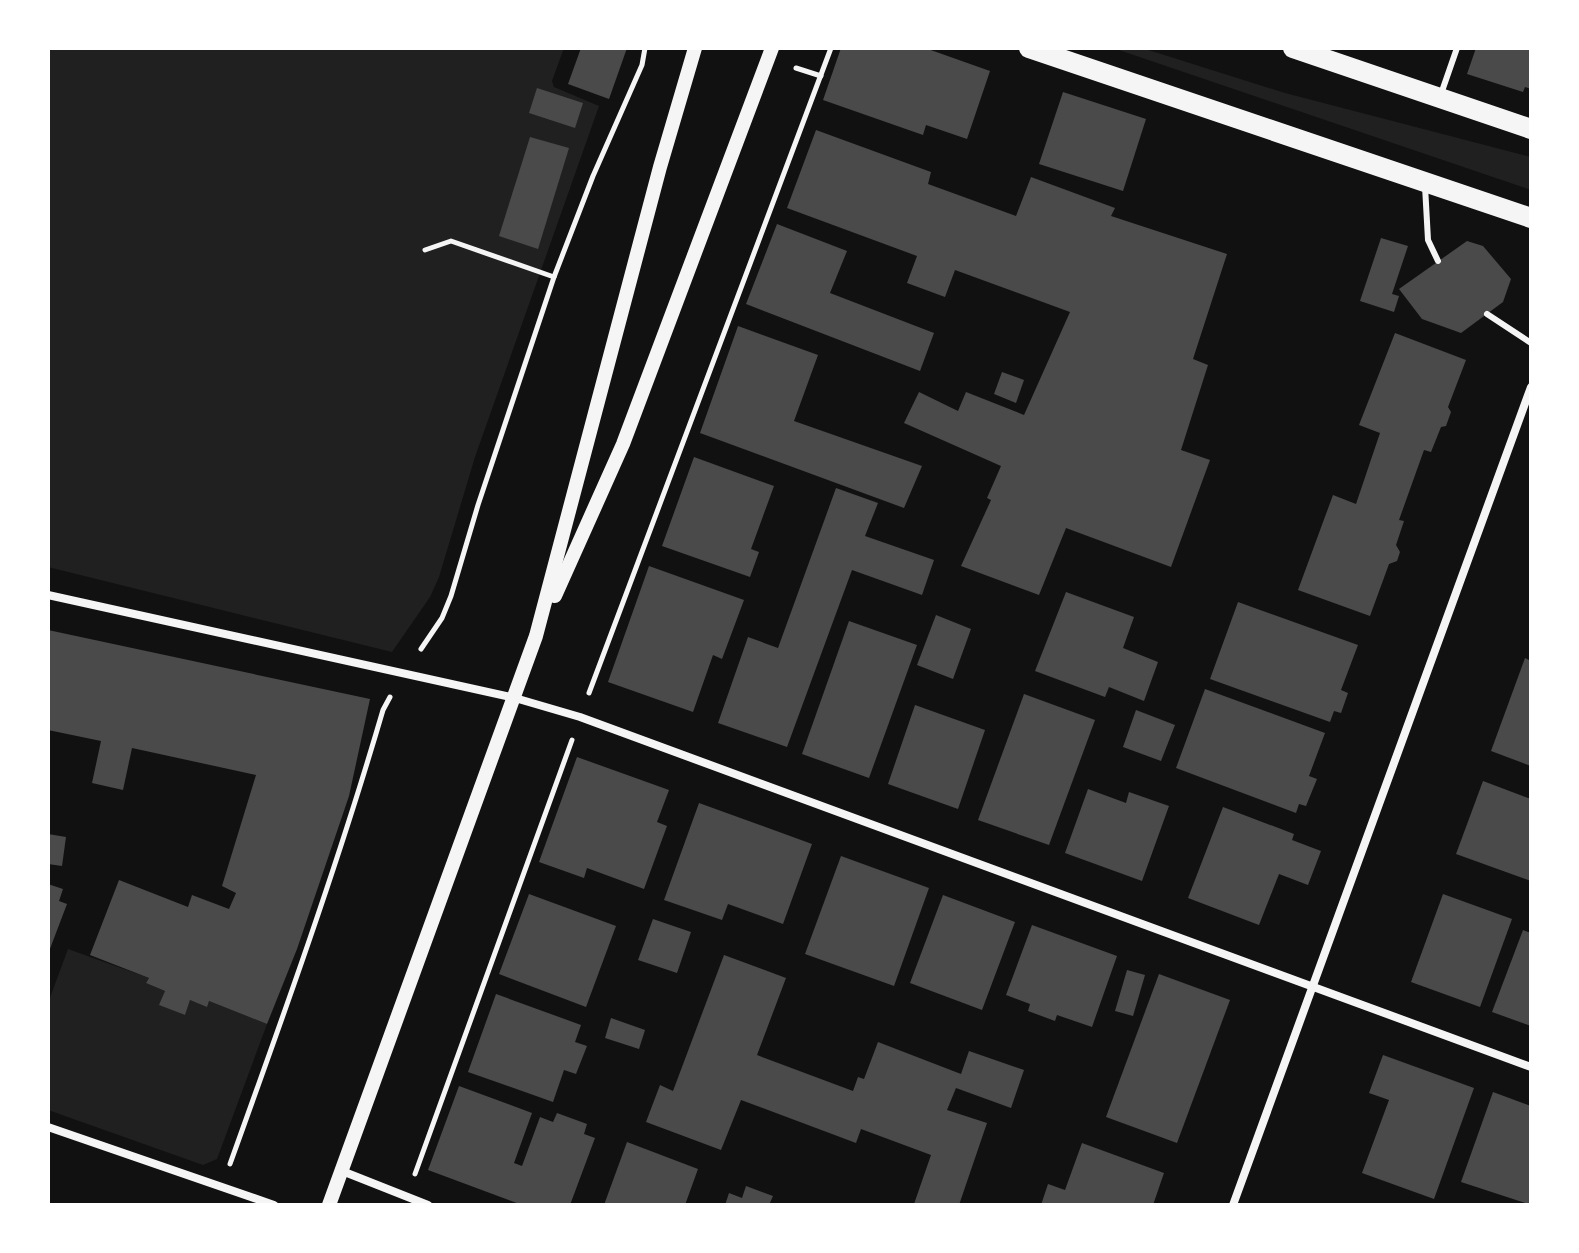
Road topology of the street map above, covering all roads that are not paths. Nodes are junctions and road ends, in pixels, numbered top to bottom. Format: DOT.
graph roads {
  1 [pos="695,48"];
  2 [pos="772,48"];
  3 [pos="1029,48"];
  4 [pos="1293,48"];
  5 [pos="1457,48"];
  6 [pos="1439,98"];
  7 [pos="1531,129"];
  8 [pos="1424,182"];
  9 [pos="1531,218"];
  10 [pos="1438,261"];
  11 [pos="1487,314"];
  12 [pos="1531,343"];
  13 [pos="1531,387"];
  14 [pos="48,595"];
  15 [pos="536,636"];
  16 [pos="515,698"];
  17 [pos="1312,988"];
  18 [pos="1531,1067"];
  19 [pos="48,1127"];
  20 [pos="342,1171"];
  21 [pos="274,1205"];
  22 [pos="329,1205"];
  23 [pos="428,1205"];
  24 [pos="1233,1205"];
  1 -- 15 [label="street"];
  2 -- 15 [label="street"];
  3 -- 8 [label="main road"];
  4 -- 6 [label="main road"];
  5 -- 6 [label="lane"];
  6 -- 7 [label="main road"];
  8 -- 9 [label="main road"];
  8 -- 10 [label="lane"];
  11 -- 12 [label="lane"];
  13 -- 17 [label="street"];
  14 -- 16 [label="street"];
  15 -- 16 [label="street"];
  16 -- 17 [label="street"];
  16 -- 20 [label="street"];
  17 -- 18 [label="street"];
  17 -- 24 [label="street"];
  19 -- 21 [label="street"];
  20 -- 22 [label="street"];
  20 -- 23 [label="street"];
}
